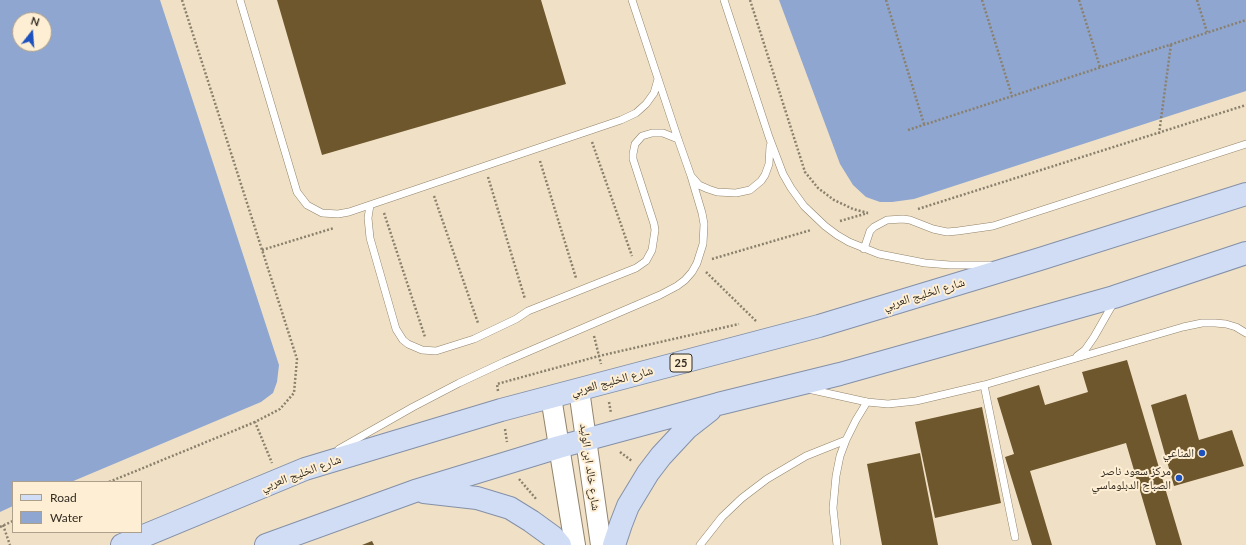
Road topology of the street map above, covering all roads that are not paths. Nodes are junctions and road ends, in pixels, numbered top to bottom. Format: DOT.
graph roads {
  1 [pos="240,0"];
  2 [pos="632,0"];
  3 [pos="724,0"];
  4 [pos="658,78"];
  5 [pos="769,137"];
  6 [pos="678,139"];
  7 [pos="1246,144"];
  8 [pos="691,176"];
  9 [pos="1246,194"];
  10 [pos="370,205"];
  11 [pos="864,248"];
  12 [pos="1246,253"];
  13 [pos="1040,260"];
  14 [pos="1120,295"];
  15 [pos="1246,333"];
  16 [pos="1074,359"];
  17 [pos="984,385"];
  18 [pos="795,386"];
  19 [pos="579,390"];
  20 [pos="551,397"];
  21 [pos="867,402"];
  22 [pos="718,404"];
  23 [pos="586,439"];
  24 [pos="846,440"];
  25 [pos="559,447"];
  26 [pos="306,469"];
  27 [pos="414,491"];
  28 [pos="1015,537"];
  29 [pos="122,545"];
  30 [pos="266,545"];
  31 [pos="560,545"];
  32 [pos="575,545"];
  33 [pos="602,545"];
  34 [pos="614,545"];
  35 [pos="700,545"];
  36 [pos="837,545"];
  1 -- 10 [label="lane"];
  2 -- 4 [label="lane"];
  3 -- 5 [label="lane"];
  4 -- 6 [label="lane"];
  4 -- 10 [label="lane"];
  5 -- 8 [label="lane"];
  5 -- 11 [label="lane"];
  6 -- 8 [label="lane"];
  6 -- 10 [label="lane"];
  7 -- 11 [label="lane"];
  8 -- 26 [label="lane"];
  9 -- 13 [label="main road, شارع الخليج العربي / 25"];
  11 -- 13 [label="lane"];
  12 -- 14 [label="main road"];
  13 -- 19 [label="main road, شارع الخليج العربي / 25"];
  14 -- 16 [label="lane"];
  14 -- 18 [label="main road"];
  15 -- 16 [label="lane"];
  16 -- 17 [label="lane"];
  17 -- 21 [label="lane"];
  17 -- 28 [label="lane"];
  18 -- 21 [label="lane"];
  18 -- 22 [label="main road"];
  19 -- 20 [label="main road, شارع الخليج العربي / 25"];
  19 -- 23 [label="main road, شارع خالد ابن الوليد"];
  20 -- 25 [label="main road"];
  20 -- 26 [label="main road, شارع الخليج العربي / 25"];
  21 -- 24 [label="lane"];
  22 -- 23 [label="main road"];
  22 -- 34 [label="main road"];
  23 -- 25 [label="main road"];
  23 -- 33 [label="main road, شارع خالد ابن الوليد"];
  24 -- 35 [label="lane"];
  24 -- 36 [label="lane"];
  25 -- 27 [label="main road"];
  25 -- 32 [label="main road"];
  26 -- 29 [label="main road, شارع الخليج العربي / 25"];
  27 -- 30 [label="main road"];
  27 -- 31 [label="main road"];
}
